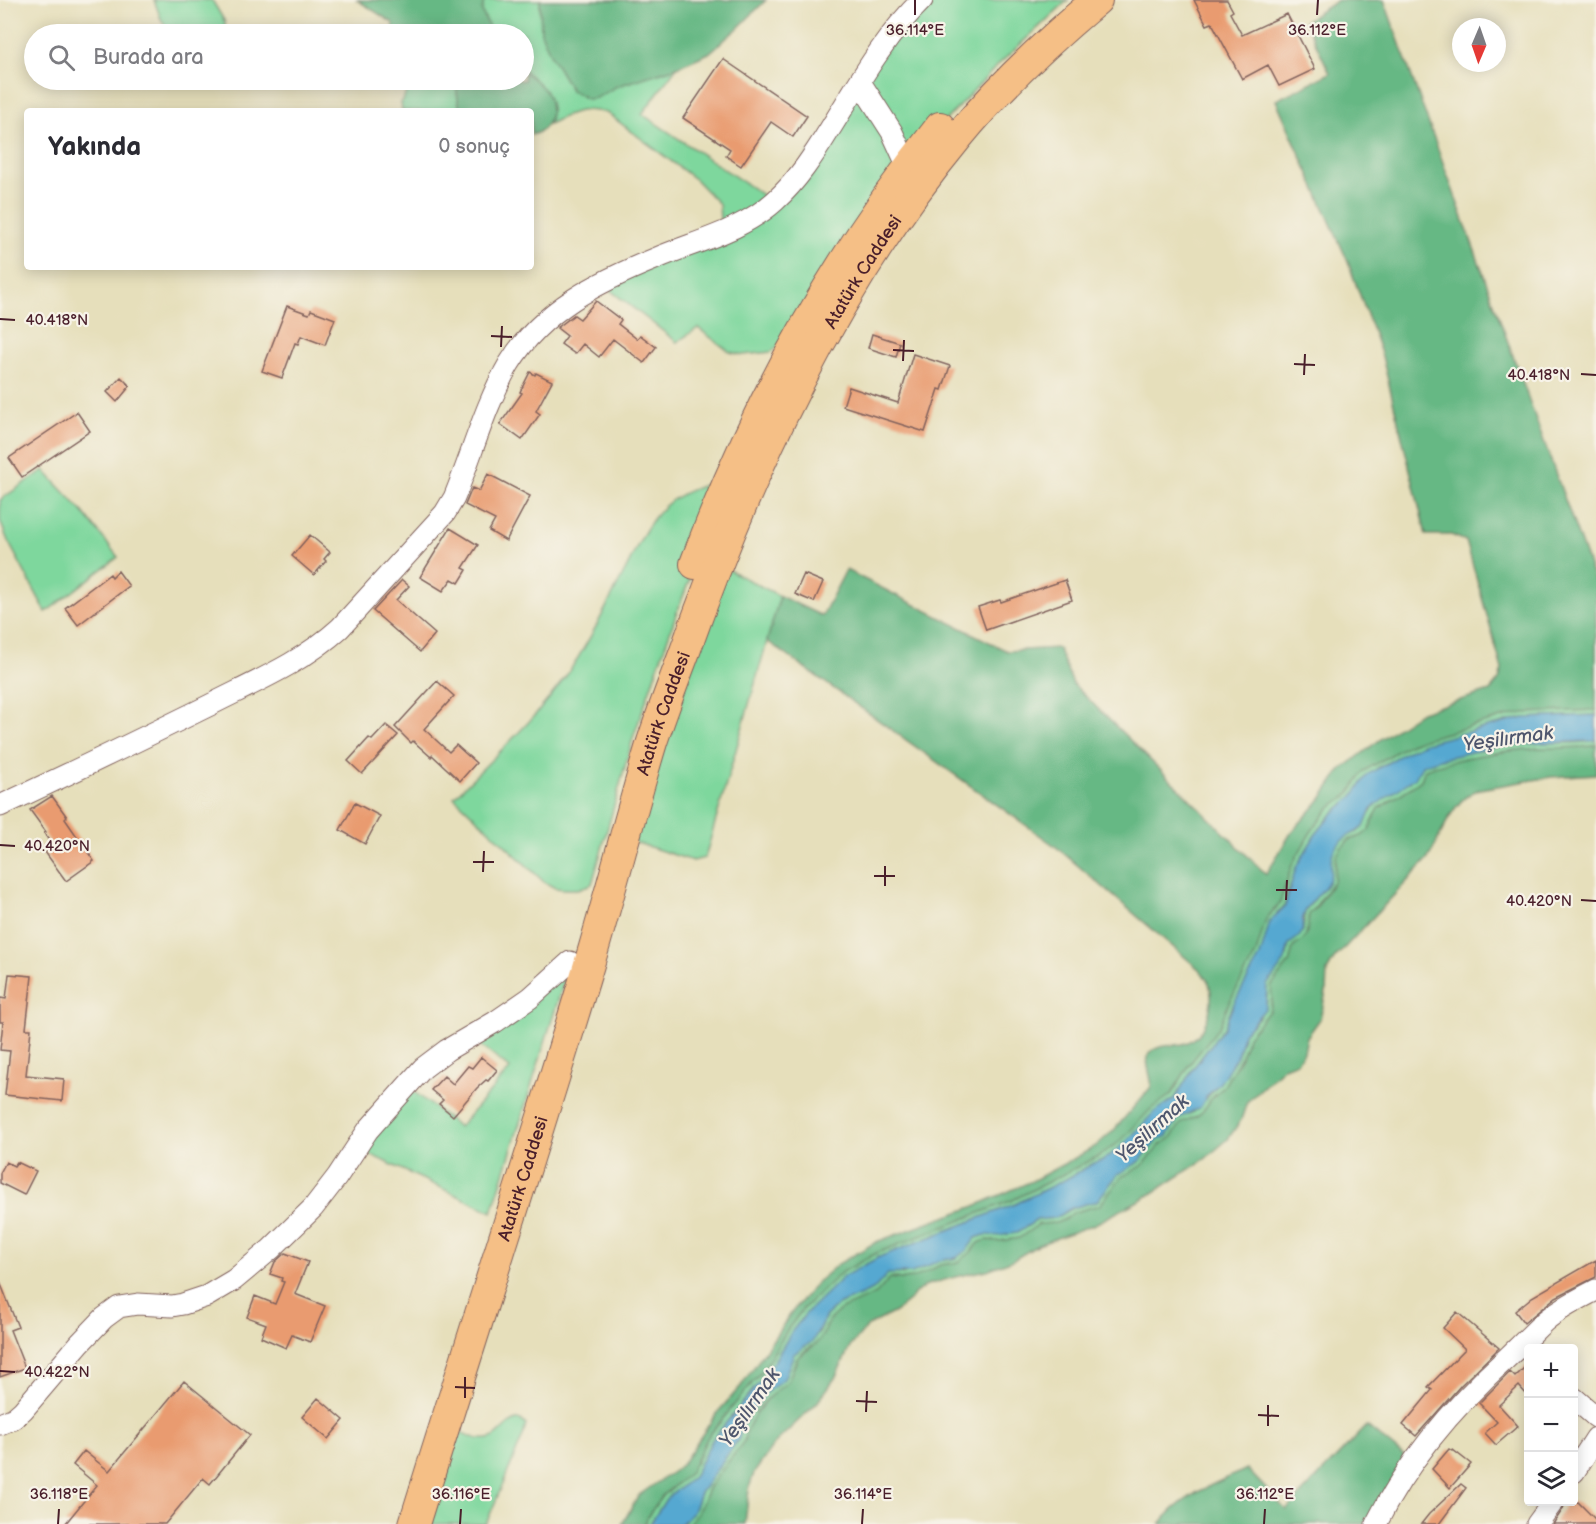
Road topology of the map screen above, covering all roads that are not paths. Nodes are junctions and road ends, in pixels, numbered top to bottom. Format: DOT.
graph roads {
  1 [pos="922,0"];
  2 [pos="1068,0"];
  3 [pos="1097,0"];
  4 [pos="860,82"];
  5 [pos="908,167"];
  6 [pos="0,806"];
  7 [pos="570,962"];
  8 [pos="1596,1290"];
  9 [pos="1529,1344"];
  10 [pos="1524,1348"];
  11 [pos="1578,1401"];
  12 [pos="1596,1417"];
  13 [pos="0,1424"];
  14 [pos="1596,1438"];
  15 [pos="1578,1466"];
  16 [pos="1550,1506"];
  17 [pos="395,1524"];
  18 [pos="414,1524"];
  19 [pos="1376,1524"];
  20 [pos="1537,1524"];
  1 -- 4 [label="street"];
  2 -- 5 [label="highway, Atatürk Caddesi"];
  3 -- 18 [label="highway, Atatürk Caddesi"];
  4 -- 5 [label="street"];
  4 -- 6 [label="street"];
  5 -- 7 [label="highway, Atatürk Caddesi"];
  7 -- 13 [label="street"];
  7 -- 17 [label="highway, Atatürk Caddesi"];
  8 -- 9 [label="street"];
  10 -- 19 [label="street"];
  11 -- 12 [label="street"];
  14 -- 15 [label="street"];
  16 -- 20 [label="street"];
}
